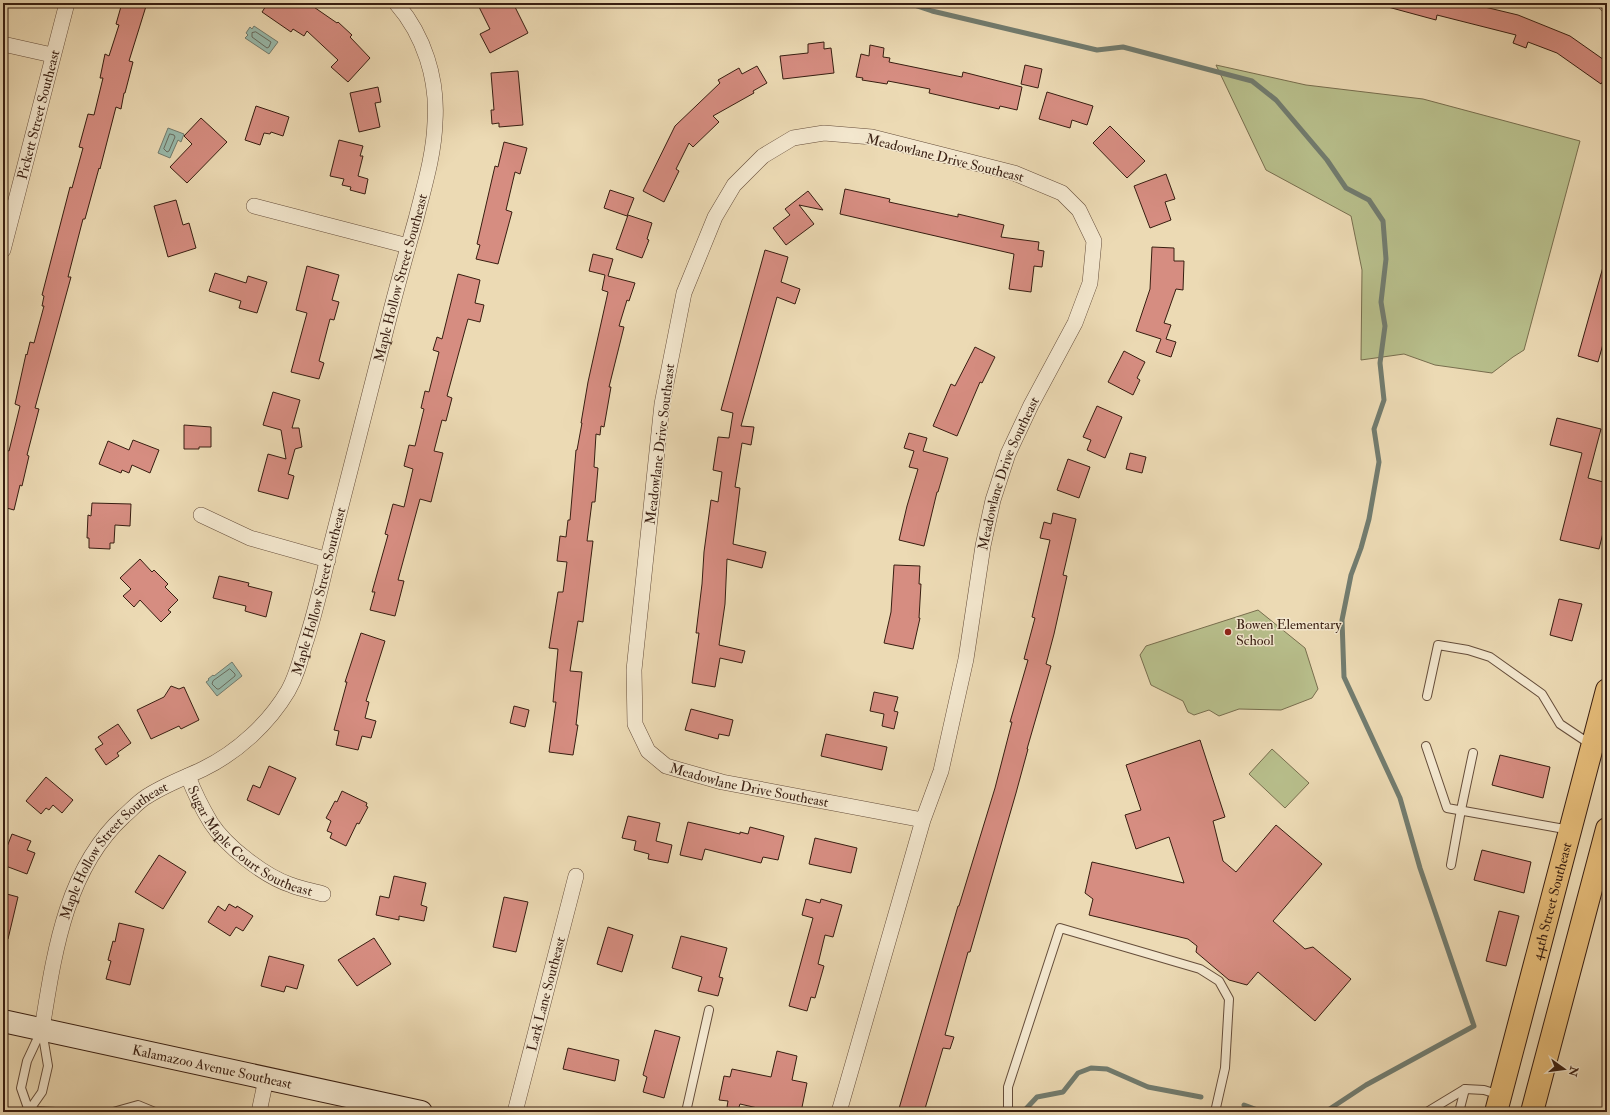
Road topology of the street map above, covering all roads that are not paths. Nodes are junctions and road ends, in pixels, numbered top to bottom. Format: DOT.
graph roads {
  1 [pos="66,3"];
  2 [pos="396,3"];
  3 [pos="1604,3"];
  4 [pos="1607,5"];
  5 [pos="3,44"];
  6 [pos="52,56"];
  7 [pos="254,206"];
  8 [pos="408,246"];
  9 [pos="3,250"];
  10 [pos="201,515"];
  11 [pos="328,560"];
  12 [pos="1607,690"];
  13 [pos="1427,696"];
  14 [pos="1426,746"];
  15 [pos="1473,753"];
  16 [pos="1600,754"];
  17 [pos="188,776"];
  18 [pos="1461,810"];
  19 [pos="923,820"];
  20 [pos="1607,829"];
  21 [pos="1571,830"];
  22 [pos="1451,865"];
  23 [pos="576,876"];
  24 [pos="323,894"];
  25 [pos="1536,965"];
  26 [pos="709,1010"];
  27 [pos="1558,1011"];
  28 [pos="3,1021"];
  29 [pos="42,1029"];
  30 [pos="266,1079"];
  31 [pos="1465,1088"];
  32 [pos="1499,1104"];
  33 [pos="28,1111"];
  34 [pos="56,1112"];
  35 [pos="113,1112"];
  36 [pos="156,1112"];
  37 [pos="259,1112"];
  38 [pos="421,1112"];
  39 [pos="515,1112"];
  40 [pos="686,1112"];
  41 [pos="839,1112"];
  42 [pos="1008,1112"];
  43 [pos="1215,1112"];
  44 [pos="1427,1112"];
  45 [pos="1459,1112"];
  46 [pos="1532,1112"];
  1 -- 6 [label="street, Pickett Street Southeast"];
  2 -- 8 [label="street, Maple Hollow Street Southeast"];
  3 -- 4 [label="street"];
  5 -- 6 [label="street"];
  6 -- 9 [label="street, Pickett Street Southeast"];
  7 -- 8 [label="street"];
  8 -- 11 [label="street, Maple Hollow Street Southeast"];
  10 -- 11 [label="street"];
  11 -- 17 [label="street, Maple Hollow Street Southeast"];
  12 -- 16 [label="main road, 44th Street Southeast"];
  13 -- 16 [label="lane"];
  14 -- 18 [label="lane"];
  15 -- 18 [label="lane"];
  16 -- 21 [label="main road, 44th Street Southeast"];
  17 -- 24 [label="street, Sugar Maple Court Southeast"];
  17 -- 29 [label="street, Maple Hollow Street Southeast"];
  18 -- 21 [label="lane"];
  18 -- 22 [label="lane"];
  19 -- 19 [label="street, Meadowlane Drive Southeast"];
  19 -- 41 [label="street, Meadowlane Drive Southeast"];
  20 -- 27 [label="main road"];
  21 -- 25 [label="main road, 44th Street Southeast"];
  23 -- 39 [label="street, Lark Lane Southeast"];
  25 -- 27 [label="main road"];
  25 -- 32 [label="main road, 44th Street Southeast"];
  26 -- 40 [label="lane"];
  27 -- 46 [label="main road"];
  28 -- 29 [label="main road, Kalamazoo Avenue Southeast"];
  29 -- 30 [label="main road, Kalamazoo Avenue Southeast"];
  29 -- 33 [label="lane"];
  29 -- 33 [label="lane"];
  30 -- 37 [label="street"];
  30 -- 38 [label="main road, Kalamazoo Avenue Southeast"];
  31 -- 32 [label="lane"];
  31 -- 44 [label="lane"];
  31 -- 45 [label="lane"];
  33 -- 34 [label="lane"];
  35 -- 36 [label="lane"];
  42 -- 43 [label="lane"];
}
